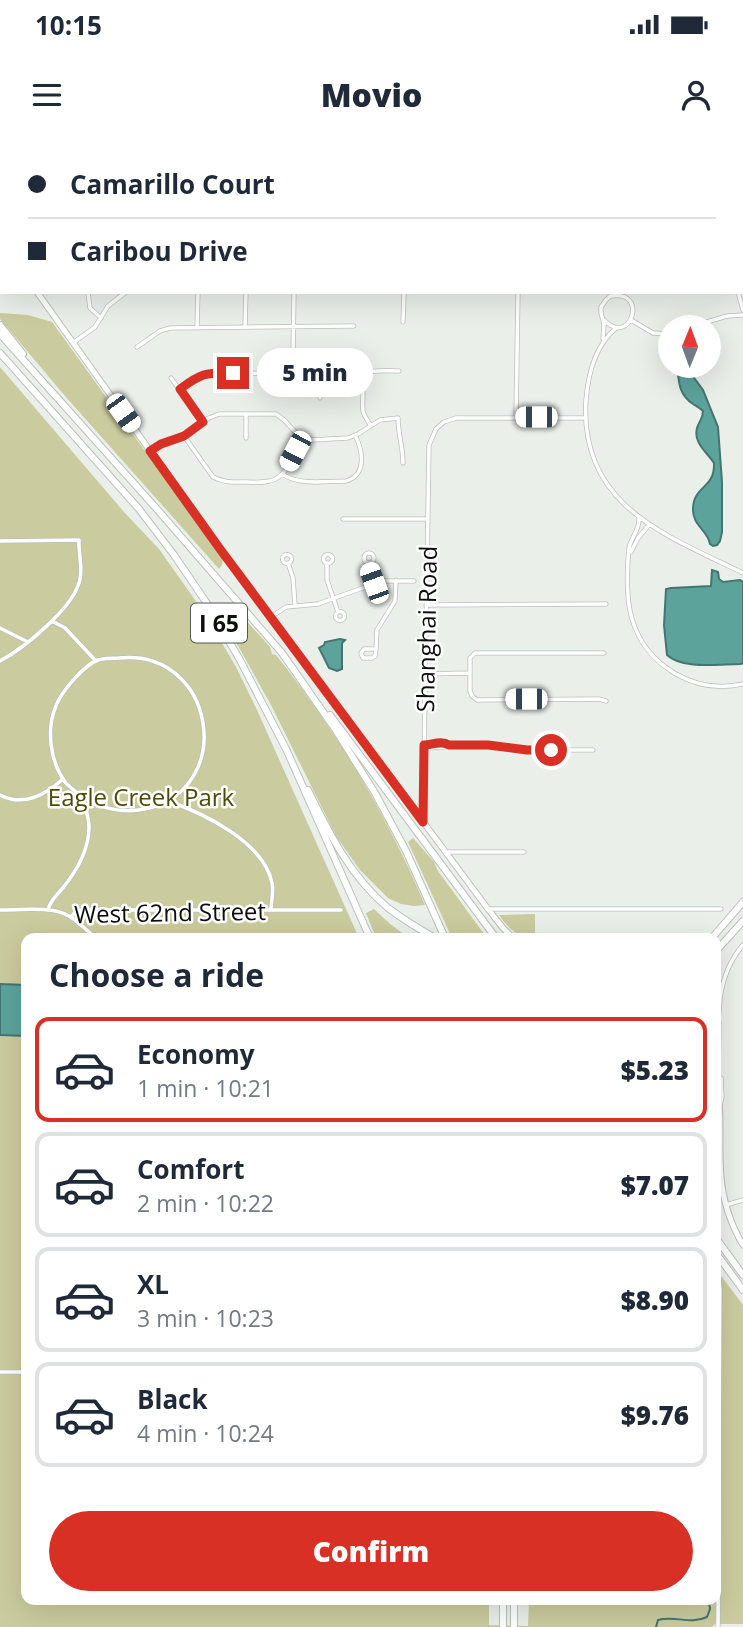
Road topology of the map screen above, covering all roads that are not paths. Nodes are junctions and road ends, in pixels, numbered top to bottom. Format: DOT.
graph roads {
  1 [pos="38,294"];
  2 [pos="88,294"];
  3 [pos="124,294"];
  4 [pos="198,294"];
  5 [pos="246,294"];
  6 [pos="294,294"];
  7 [pos="404,294"];
  8 [pos="518,294"];
  9 [pos="613,294"];
  10 [pos="738,294"];
  11 [pos="625,295"];
  12 [pos="743,313"];
  13 [pos="101,318"];
  14 [pos="721,318"];
  15 [pos="604,320"];
  16 [pos="631,320"];
  17 [pos="403,322"];
  18 [pos="0,326"];
  19 [pos="354,326"];
  20 [pos="197,327"];
  21 [pos="245,327"];
  22 [pos="293,327"];
  23 [pos="616,327"];
  24 [pos="658,333"];
  25 [pos="0,334"];
  26 [pos="603,341"];
  27 [pos="73,342"];
  28 [pos="137,347"];
  29 [pos="0,353"];
  30 [pos="296,365"];
  31 [pos="399,371"];
  32 [pos="320,375"];
  33 [pos="171,378"];
  34 [pos="358,379"];
  35 [pos="180,389"];
  36 [pos="54,394"];
  37 [pos="320,398"];
  38 [pos="246,414"];
  39 [pos="516,417"];
  40 [pos="586,418"];
  41 [pos="203,422"];
  42 [pos="371,426"];
  43 [pos="355,435"];
  44 [pos="184,436"];
  45 [pos="246,438"];
  46 [pos="302,438"];
  47 [pos="150,451"];
  48 [pos="402,463"];
  49 [pos="282,474"];
  50 [pos="639,518"];
  51 [pos="343,519"];
  52 [pos="428,519"];
  53 [pos="649,525"];
  54 [pos="0,541"];
  55 [pos="629,554"];
  56 [pos="327,563"];
  57 [pos="288,564"];
  58 [pos="368,564"];
  59 [pos="743,573"];
  60 [pos="396,580"];
  61 [pos="414,580"];
  62 [pos="374,583"];
  63 [pos="333,598"];
  64 [pos="606,604"];
  65 [pos="295,605"];
  66 [pos="426,605"];
  67 [pos="338,612"];
  68 [pos="271,617"];
  69 [pos="52,621"];
  70 [pos="0,628"];
  71 [pos="28,642"];
  72 [pos="376,649"];
  73 [pos="282,653"];
  74 [pos="604,653"];
  75 [pos="0,661"];
  76 [pos="96,661"];
  77 [pos="470,673"];
  78 [pos="425,674"];
  79 [pos="743,684"];
  80 [pos="606,701"];
  81 [pos="426,745"];
  82 [pos="593,750"];
  83 [pos="287,751"];
  84 [pos="63,779"];
  85 [pos="0,795"];
  86 [pos="80,796"];
  87 [pos="168,801"];
  88 [pos="423,822"];
  89 [pos="446,852"];
  90 [pos="524,852"];
  91 [pos="743,902"];
  92 [pos="488,909"];
  93 [pos="722,909"];
  94 [pos="0,910"];
  95 [pos="48,910"];
  96 [pos="271,910"];
  97 [pos="341,910"];
  98 [pos="71,918"];
  99 [pos="743,921"];
  100 [pos="90,933"];
  101 [pos="368,933"];
  102 [pos="427,933"];
  103 [pos="443,933"];
  104 [pos="492,933"];
  105 [pos="508,933"];
  106 [pos="716,933"];
  107 [pos="721,945"];
  108 [pos="743,945"];
  109 [pos="721,995"];
  110 [pos="721,1079"];
  111 [pos="721,1101"];
  112 [pos="721,1179"];
  113 [pos="743,1200"];
  114 [pos="726,1205"];
  115 [pos="721,1245"];
  116 [pos="743,1245"];
  117 [pos="721,1260"];
  118 [pos="743,1275"];
  119 [pos="743,1290"];
  120 [pos="0,1372"];
  121 [pos="21,1372"];
  122 [pos="503,1605"];
  123 [pos="514,1605"];
  124 [pos="718,1605"];
  125 [pos="503,1627"];
  126 [pos="514,1627"];
  127 [pos="718,1627"];
  1 -- 27 [label="main road"];
  2 -- 13 [label="street"];
  3 -- 13 [label="street"];
  4 -- 20 [label="street"];
  5 -- 21 [label="street"];
  6 -- 22 [label="street"];
  7 -- 17 [label="street"];
  8 -- 39 [label="street"];
  9 -- 11 [label="street"];
  9 -- 15 [label="street"];
  10 -- 12 [label="street"];
  11 -- 16 [label="street"];
  12 -- 14 [label="street"];
  13 -- 27 [label="street"];
  15 -- 23 [label="street"];
  15 -- 26 [label="street"];
  16 -- 23 [label="street"];
  16 -- 24 [label="street"];
  18 -- 36 [label="highway"];
  19 -- 22 [label="street"];
  20 -- 21 [label="street"];
  20 -- 28 [label="street"];
  21 -- 22 [label="street"];
  22 -- 30 [label="street"];
  23 -- 26 [label="street"];
  25 -- 36 [label="highway, I 65"];
  26 -- 40 [label="street"];
  27 -- 47 [label="main road"];
  29 -- 83 [label="highway, I 65"];
  30 -- 32 [label="street"];
  30 -- 35 [label="street"];
  31 -- 34 [label="street"];
  32 -- 34 [label="street"];
  32 -- 37 [label="street"];
  33 -- 35 [label="street"];
  34 -- 42 [label="street"];
  35 -- 41 [label="street"];
  36 -- 73 [label="highway, I 65"];
  38 -- 41 [label="street"];
  38 -- 45 [label="street"];
  38 -- 46 [label="street"];
  39 -- 40 [label="street"];
  39 -- 52 [label="street, Shanghai Road"];
  40 -- 50 [label="street"];
  41 -- 44 [label="street"];
  42 -- 43 [label="street"];
  42 -- 48 [label="street"];
  43 -- 46 [label="street"];
  43 -- 49 [label="street"];
  44 -- 47 [label="street"];
  44 -- 49 [label="street"];
  46 -- 49 [label="street"];
  47 -- 68 [label="main road"];
  50 -- 53 [label="street"];
  50 -- 55 [label="street"];
  51 -- 52 [label="street"];
  52 -- 66 [label="street, Shanghai Road"];
  53 -- 55 [label="street"];
  53 -- 59 [label="street"];
  54 -- 69 [label="street"];
  55 -- 79 [label="street"];
  56 -- 63 [label="street"];
  57 -- 65 [label="street"];
  58 -- 62 [label="street"];
  60 -- 61 [label="street"];
  60 -- 62 [label="street"];
  60 -- 72 [label="street"];
  62 -- 63 [label="street"];
  63 -- 65 [label="street"];
  63 -- 67 [label="street"];
  64 -- 66 [label="street"];
  65 -- 68 [label="street"];
  66 -- 78 [label="street, Shanghai Road"];
  68 -- 88 [label="main road"];
  69 -- 71 [label="street"];
  69 -- 76 [label="street"];
  70 -- 71 [label="street"];
  71 -- 75 [label="street"];
  73 -- 103 [label="highway"];
  73 -- 104 [label="highway, I 65"];
  74 -- 77 [label="street"];
  76 -- 84 [label="street"];
  76 -- 87 [label="street"];
  77 -- 78 [label="street"];
  77 -- 80 [label="street"];
  78 -- 81 [label="street, Shanghai Road"];
  81 -- 82 [label="street"];
  81 -- 88 [label="street, Shanghai Road"];
  83 -- 101 [label="highway"];
  83 -- 102 [label="highway, I 65"];
  84 -- 85 [label="street"];
  84 -- 86 [label="street"];
  86 -- 87 [label="street"];
  86 -- 95 [label="street"];
  87 -- 96 [label="street"];
  88 -- 89 [label="main road"];
  89 -- 90 [label="street"];
  89 -- 92 [label="main road"];
  91 -- 106 [label="highway"];
  92 -- 93 [label="street"];
  92 -- 105 [label="main road"];
  94 -- 95 [label="street, West 62nd Street"];
  95 -- 98 [label="street, West 62nd Street"];
  96 -- 97 [label="street, West 62nd Street"];
  96 -- 98 [label="street, West 62nd Street"];
  98 -- 100 [label="street"];
  99 -- 107 [label="highway"];
  108 -- 109 [label="street"];
  110 -- 111 [label="street"];
  112 -- 114 [label="main road"];
  113 -- 114 [label="street"];
  114 -- 116 [label="main road"];
  115 -- 118 [label="highway"];
  117 -- 119 [label="highway"];
  120 -- 121 [label="street"];
  122 -- 125 [label="highway"];
  123 -- 126 [label="highway"];
  124 -- 127 [label="street"];
}
